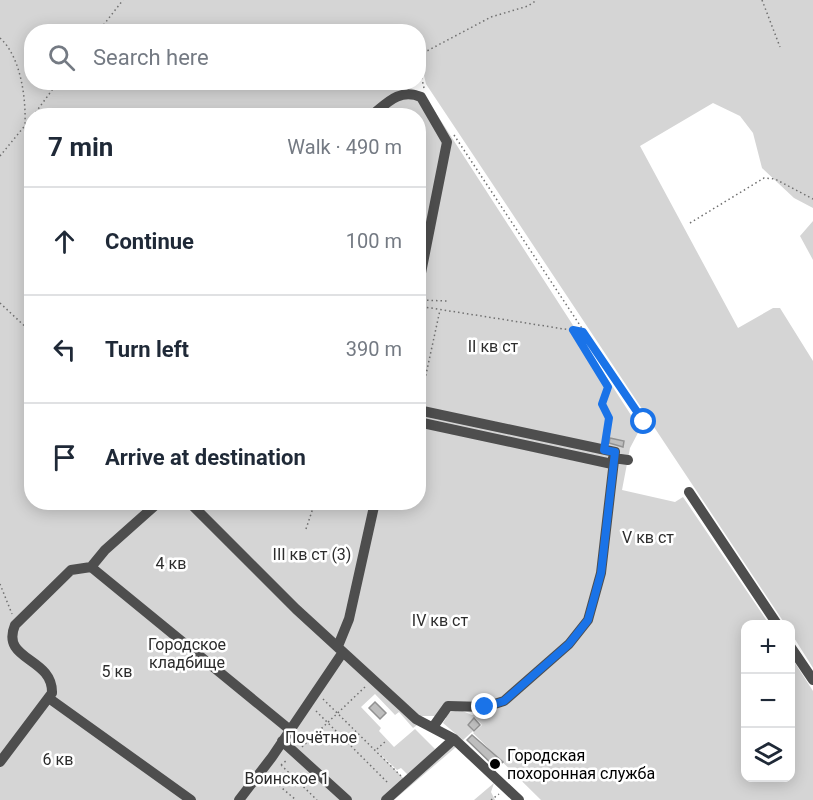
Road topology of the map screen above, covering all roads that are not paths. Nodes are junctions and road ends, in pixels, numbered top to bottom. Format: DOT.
graph roads {
  1 [pos="380,108"];
  2 [pos="426,250"];
  3 [pos="426,412"];
  4 [pos="426,424"];
  5 [pos="628,460"];
  6 [pos="613,461"];
  7 [pos="689,492"];
  8 [pos="150,510"];
  9 [pos="197,510"];
  10 [pos="373,510"];
  11 [pos="91,567"];
  12 [pos="774,620"];
  13 [pos="340,649"];
  14 [pos="795,653"];
  15 [pos="813,680"];
  16 [pos="50,699"];
  17 [pos="433,727"];
  18 [pos="289,729"];
  19 [pos="454,739"];
  20 [pos="282,741"];
  21 [pos="0,762"];
  22 [pos="244,798"];
  23 [pos="191,800"];
  24 [pos="347,800"];
  25 [pos="386,800"];
  26 [pos="519,800"];
  1 -- 2 [label="street"];
  3 -- 6 [label="street"];
  4 -- 6 [label="street"];
  5 -- 6 [label="street"];
  6 -- 17 [label="street"];
  7 -- 12 [label="street"];
  8 -- 11 [label="street"];
  9 -- 13 [label="street"];
  10 -- 13 [label="street"];
  11 -- 16 [label="street"];
  11 -- 18 [label="street"];
  13 -- 17 [label="street"];
  13 -- 18 [label="street"];
  14 -- 15 [label="street"];
  16 -- 21 [label="street"];
  16 -- 23 [label="street"];
  17 -- 19 [label="street"];
  18 -- 20 [label="street"];
  19 -- 25 [label="street"];
  19 -- 26 [label="street"];
  20 -- 22 [label="street"];
  20 -- 24 [label="street"];
}
